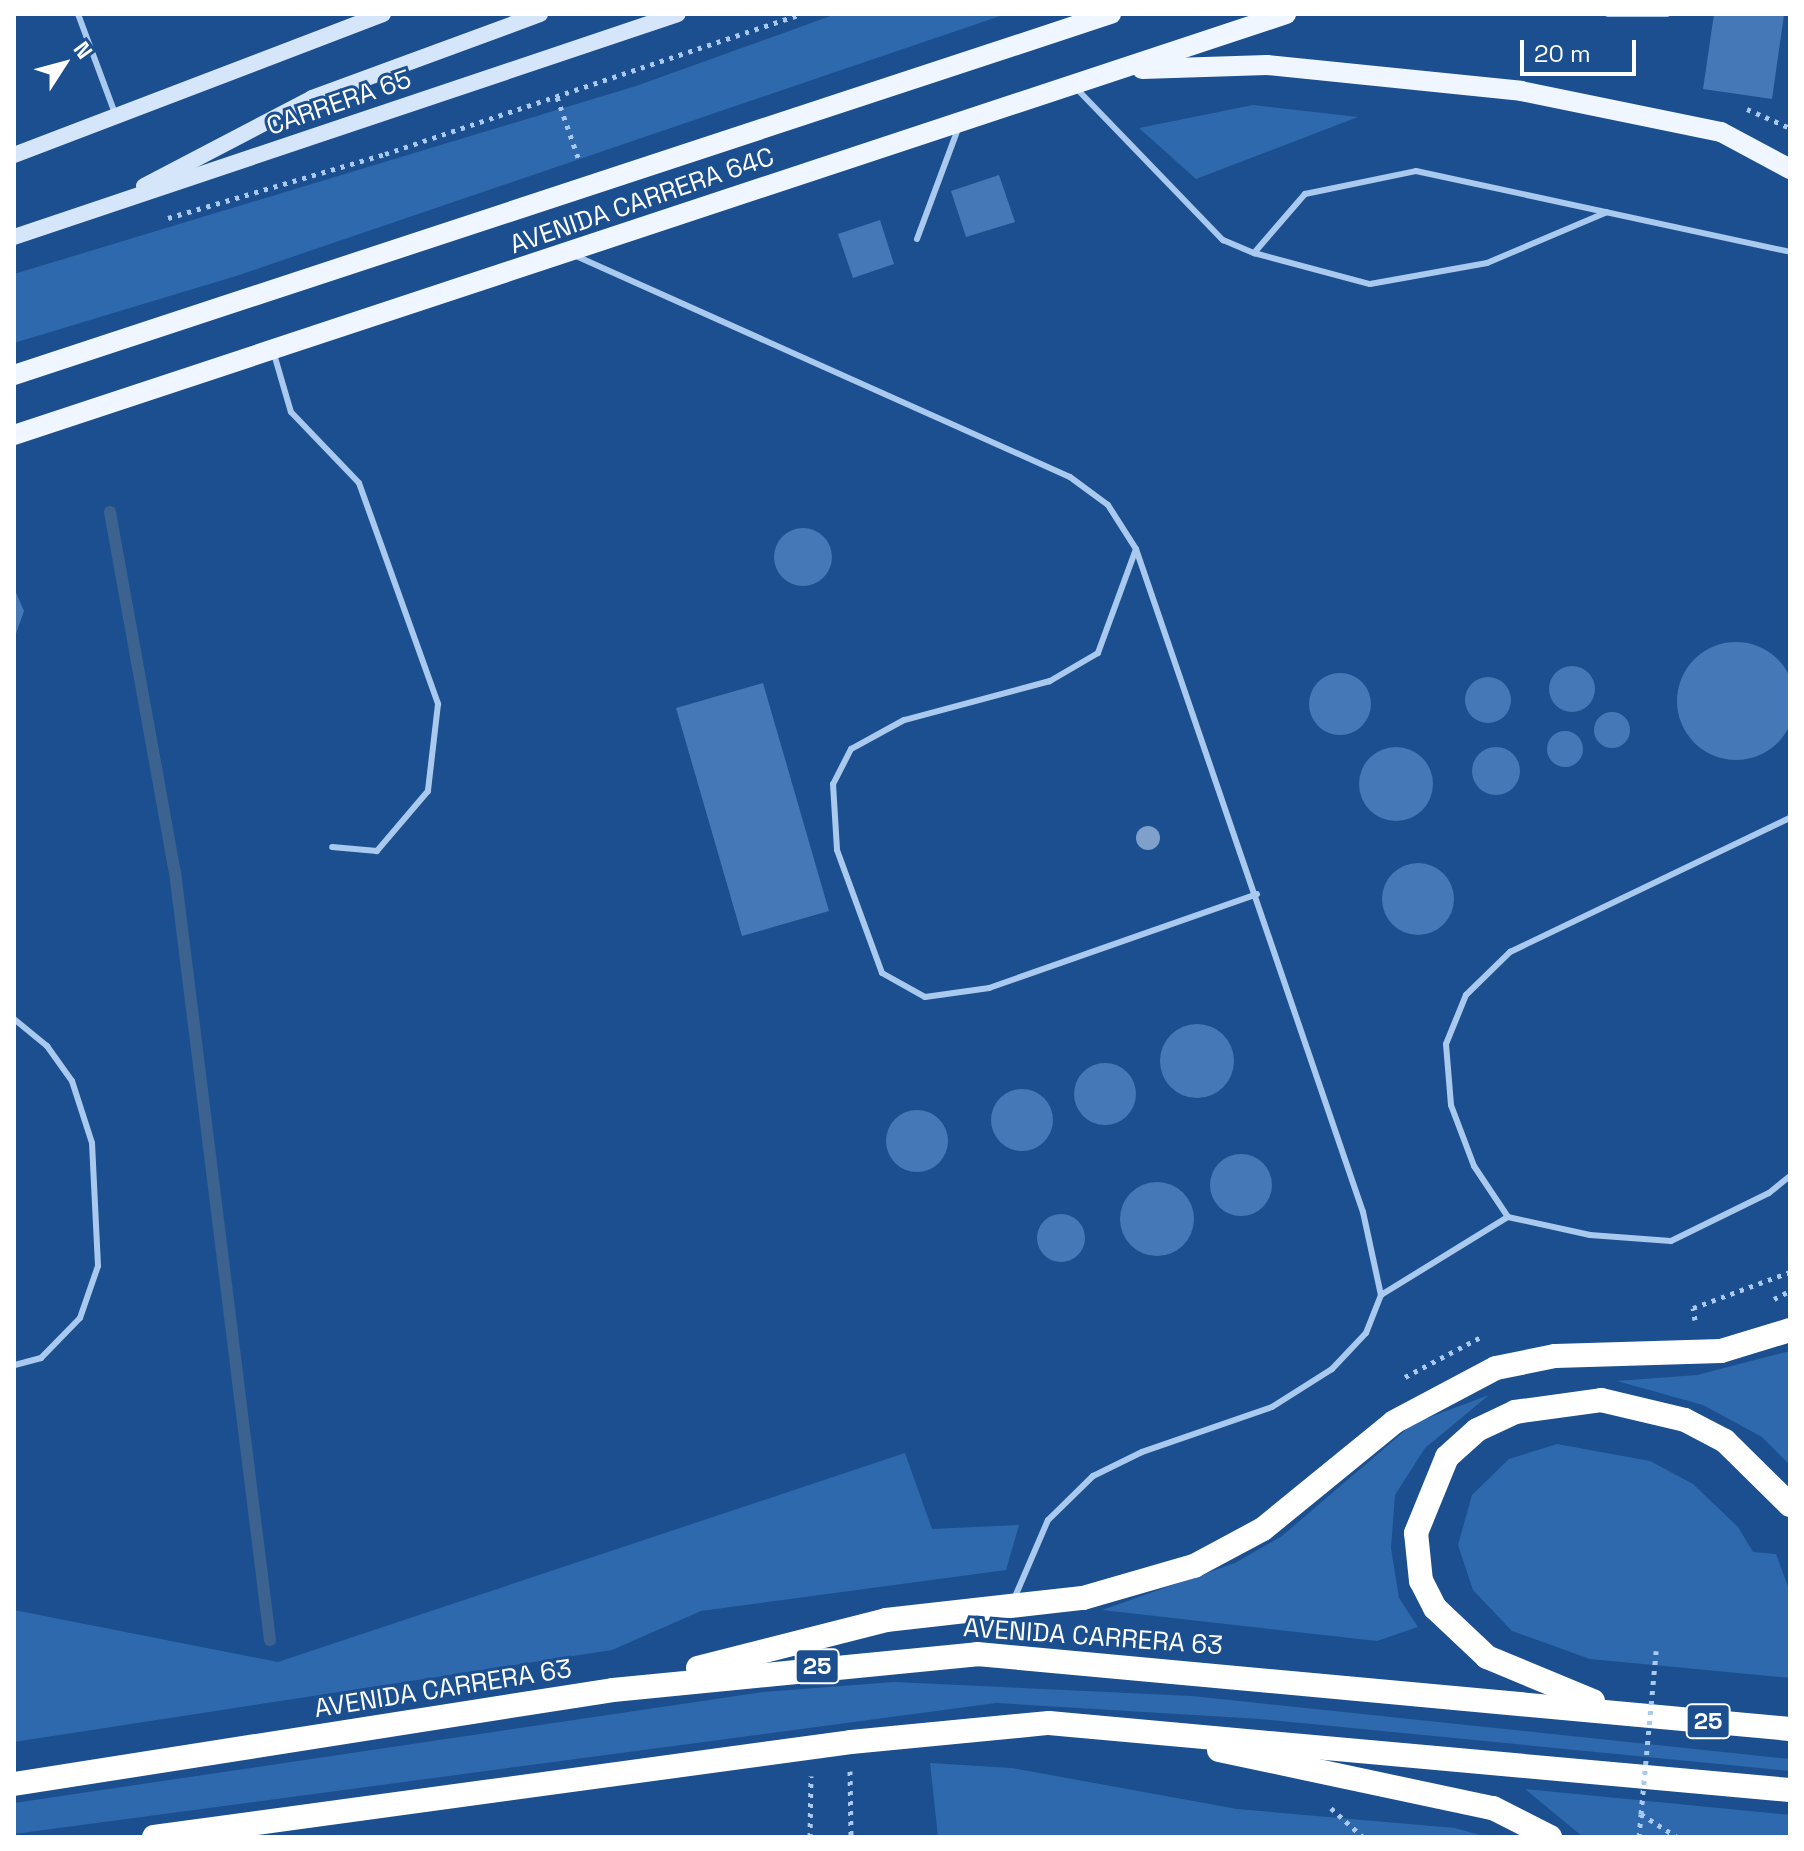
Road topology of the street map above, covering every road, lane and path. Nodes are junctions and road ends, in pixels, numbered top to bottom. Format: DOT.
graph roads {
  1 [pos="78,14"];
  2 [pos="383,14"];
  3 [pos="540,14"];
  4 [pos="678,14"];
  5 [pos="800,14"];
  6 [pos="1111,14"];
  7 [pos="1286,14"];
  8 [pos="1608,14"];
  9 [pos="1667,14"];
  10 [pos="1115,71"];
  11 [pos="1073,85"];
  12 [pos="557,97"];
  13 [pos="116,116"];
  14 [pos="960,122"];
  15 [pos="14,155"];
  16 [pos="1790,169"];
  17 [pos="588,186"];
  18 [pos="100,209"];
  19 [pos="1609,212"];
  20 [pos="163,219"];
  21 [pos="14,237"];
  22 [pos="917,239"];
  23 [pos="1790,252"];
  24 [pos="569,253"];
  25 [pos="1254,253"];
  26 [pos="273,351"];
  27 [pos="14,375"];
  28 [pos="14,435"];
  29 [pos="1136,549"];
  30 [pos="1790,818"];
  31 [pos="332,847"];
  32 [pos="1257,894"];
  33 [pos="14,1019"];
  34 [pos="1790,1176"];
  35 [pos="1508,1217"];
  36 [pos="1790,1272"];
  37 [pos="1381,1295"];
  38 [pos="1695,1325"];
  39 [pos="1790,1330"];
  40 [pos="14,1365"];
  41 [pos="1790,1505"];
  42 [pos="1011,1605"];
  43 [pos="1656,1651"];
  44 [pos="613,1690"];
  45 [pos="1626,1713"];
  46 [pos="1103,1726"];
  47 [pos="1790,1729"];
  48 [pos="851,1742"];
  49 [pos="811,1747"];
  50 [pos="14,1784"];
  51 [pos="1790,1790"];
  52 [pos="1331,1808"];
  53 [pos="1641,1814"];
  54 [pos="154,1837"];
  55 [pos="810,1837"];
  56 [pos="851,1837"];
  57 [pos="1363,1837"];
  58 [pos="1550,1837"];
  59 [pos="1639,1837"];
  60 [pos="1677,1837"];
  1 -- 13 [label="lane"];
  2 -- 13 [label="main road"];
  3 -- 18 [label="main road"];
  4 -- 18 [label="main road, CARRERA 65"];
  5 -- 12 [label="path"];
  6 -- 17 [label="main road, AVENIDA CARRERA 64C"];
  7 -- 10 [label="main road, AVENIDA CARRERA 64C"];
  8 -- 9 [label="lane"];
  10 -- 11 [label="main road, AVENIDA CARRERA 64C"];
  10 -- 16 [label="main road"];
  11 -- 14 [label="main road, AVENIDA CARRERA 64C"];
  11 -- 25 [label="lane"];
  12 -- 17 [label="path"];
  12 -- 20 [label="path"];
  13 -- 15 [label="main road"];
  14 -- 22 [label="lane"];
  14 -- 24 [label="main road, AVENIDA CARRERA 64C"];
  17 -- 27 [label="main road, AVENIDA CARRERA 64C"];
  18 -- 21 [label="main road, CARRERA 65"];
  19 -- 23 [label="lane"];
  19 -- 25 [label="lane"];
  19 -- 25 [label="lane"];
  24 -- 26 [label="main road, AVENIDA CARRERA 64C"];
  24 -- 29 [label="lane"];
  26 -- 28 [label="main road, AVENIDA CARRERA 64C"];
  26 -- 31 [label="lane"];
  29 -- 32 [label="lane"];
  29 -- 32 [label="lane"];
  30 -- 35 [label="lane"];
  32 -- 37 [label="lane"];
  33 -- 40 [label="lane"];
  34 -- 35 [label="lane"];
  35 -- 37 [label="lane"];
  36 -- 38 [label="path"];
  37 -- 42 [label="lane"];
  39 -- 42 [label="highway"];
  41 -- 45 [label="highway"];
  42 -- 44 [label="highway"];
  43 -- 53 [label="path, bridge"];
  44 -- 45 [label="highway, AVENIDA CARRERA 63 / 25"];
  44 -- 50 [label="highway, AVENIDA CARRERA 63 / 25"];
  45 -- 47 [label="highway, AVENIDA CARRERA 63 / 25"];
  46 -- 48 [label="highway"];
  46 -- 51 [label="highway"];
  46 -- 58 [label="highway"];
  48 -- 49 [label="highway"];
  48 -- 56 [label="path"];
  49 -- 54 [label="highway"];
  49 -- 55 [label="path"];
  52 -- 57 [label="path"];
  53 -- 59 [label="path"];
  53 -- 60 [label="path"];
}
